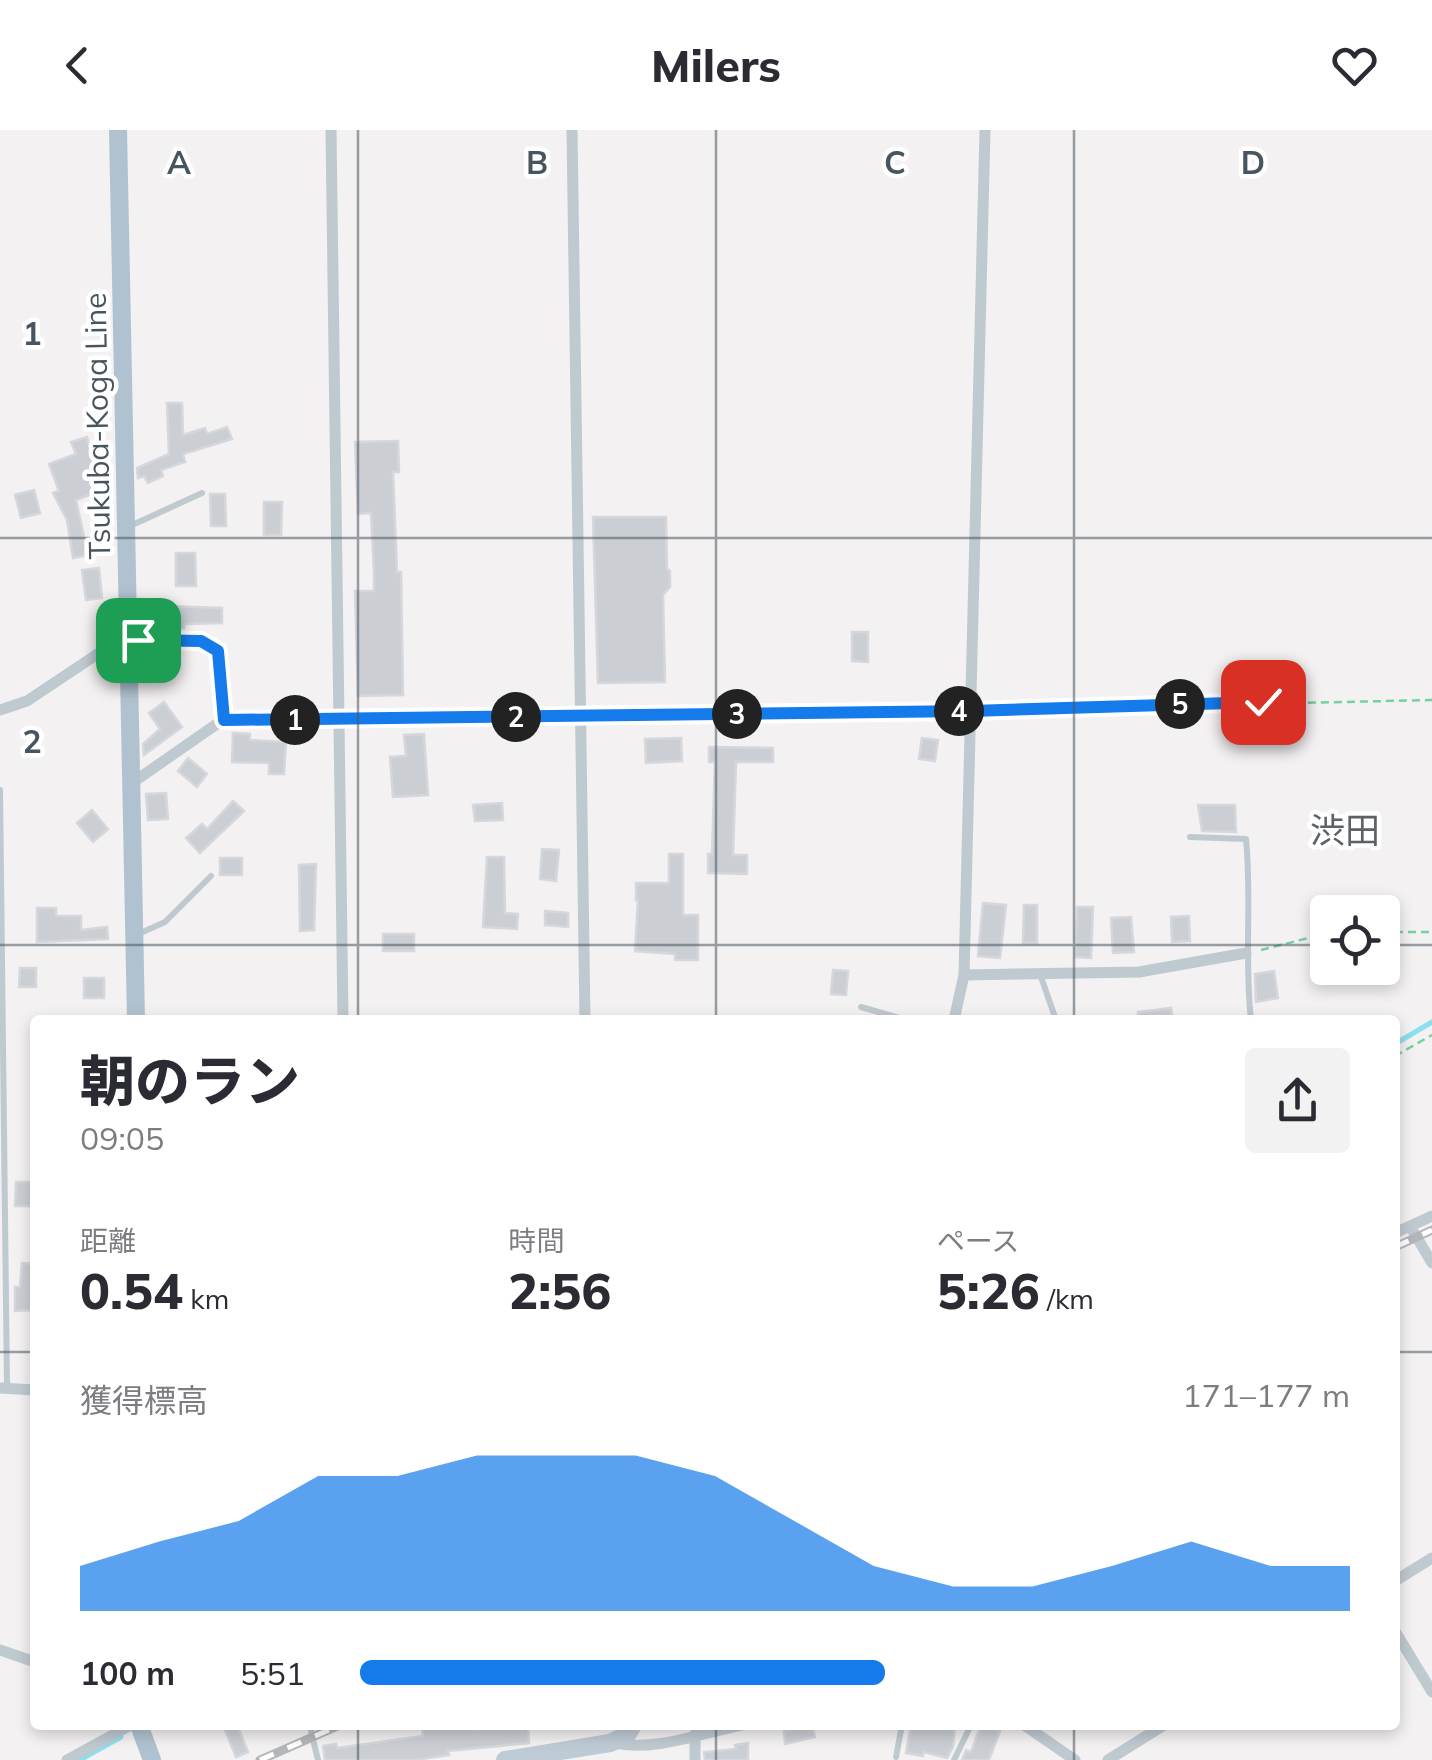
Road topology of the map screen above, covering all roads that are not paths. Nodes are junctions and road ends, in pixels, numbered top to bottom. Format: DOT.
graph roads {
  1 [pos="118,130"];
  2 [pos="330,130"];
  3 [pos="572,130"];
  4 [pos="986,130"];
  5 [pos="202,493"];
  6 [pos="126,528"];
  7 [pos="129,640"];
  8 [pos="0,710"];
  9 [pos="971,711"];
  10 [pos="582,716"];
  11 [pos="224,720"];
  12 [pos="340,720"];
  13 [pos="132,783"];
  14 [pos="0,790"];
  15 [pos="1190,837"];
  16 [pos="211,876"];
  17 [pos="135,935"];
  18 [pos="1246,953"];
  19 [pos="1040,974"];
  20 [pos="964,975"];
  21 [pos="861,1006"];
  22 [pos="136,1015"];
  23 [pos="343,1015"];
  24 [pos="586,1015"];
  25 [pos="890,1015"];
  26 [pos="955,1015"];
  27 [pos="1054,1015"];
  28 [pos="1251,1015"];
  29 [pos="1432,1216"];
  30 [pos="1410,1226"];
  31 [pos="1400,1230"];
  32 [pos="1432,1263"];
  33 [pos="4,1388"];
  34 [pos="30,1390"];
  35 [pos="1432,1558"];
  36 [pos="1400,1577"];
  37 [pos="1400,1639"];
  38 [pos="0,1650"];
  39 [pos="30,1660"];
  40 [pos="1432,1692"];
  41 [pos="122,1730"];
  42 [pos="141,1730"];
  43 [pos="313,1730"];
  44 [pos="630,1730"];
  45 [pos="715,1730"];
  46 [pos="901,1730"];
  47 [pos="969,1730"];
  48 [pos="1031,1730"];
  49 [pos="1156,1730"];
  50 [pos="694,1734"];
  51 [pos="610,1743"];
  52 [pos="896,1757"];
  53 [pos="1069,1758"];
  54 [pos="66,1760"];
  55 [pos="152,1760"];
  56 [pos="318,1760"];
  57 [pos="506,1760"];
  58 [pos="695,1760"];
  59 [pos="954,1760"];
  60 [pos="1108,1760"];
  1 -- 6 [label="main road, Tsukuba-Koga Line"];
  2 -- 12 [label="street"];
  3 -- 10 [label="street"];
  4 -- 9 [label="street"];
  5 -- 6 [label="lane"];
  6 -- 7 [label="main road, Tsukuba-Koga Line"];
  7 -- 8 [label="street"];
  7 -- 11 [label="street"];
  7 -- 13 [label="main road, Tsukuba-Koga Line"];
  9 -- 10 [label="street"];
  9 -- 20 [label="street"];
  10 -- 12 [label="street"];
  10 -- 24 [label="street"];
  11 -- 12 [label="street"];
  11 -- 13 [label="street"];
  12 -- 23 [label="street"];
  13 -- 17 [label="main road, Tsukuba-Koga Line"];
  14 -- 33 [label="lane"];
  15 -- 18 [label="lane"];
  16 -- 17 [label="lane"];
  17 -- 22 [label="main road, Tsukuba-Koga Line"];
  18 -- 19 [label="street"];
  18 -- 28 [label="lane"];
  19 -- 20 [label="street"];
  19 -- 27 [label="lane"];
  20 -- 26 [label="street"];
  21 -- 25 [label="lane"];
  29 -- 30 [label="street"];
  30 -- 31 [label="street"];
  30 -- 32 [label="street"];
  33 -- 34 [label="street"];
  35 -- 36 [label="street"];
  37 -- 40 [label="street"];
  38 -- 39 [label="street"];
  41 -- 54 [label="street"];
  42 -- 55 [label="main road"];
  43 -- 56 [label="lane"];
  44 -- 51 [label="main road"];
  45 -- 50 [label="street"];
  46 -- 52 [label="lane"];
  47 -- 59 [label="lane"];
  48 -- 53 [label="street"];
  49 -- 60 [label="street"];
  50 -- 51 [label="street"];
  50 -- 58 [label="street"];
  51 -- 57 [label="main road"];
}
